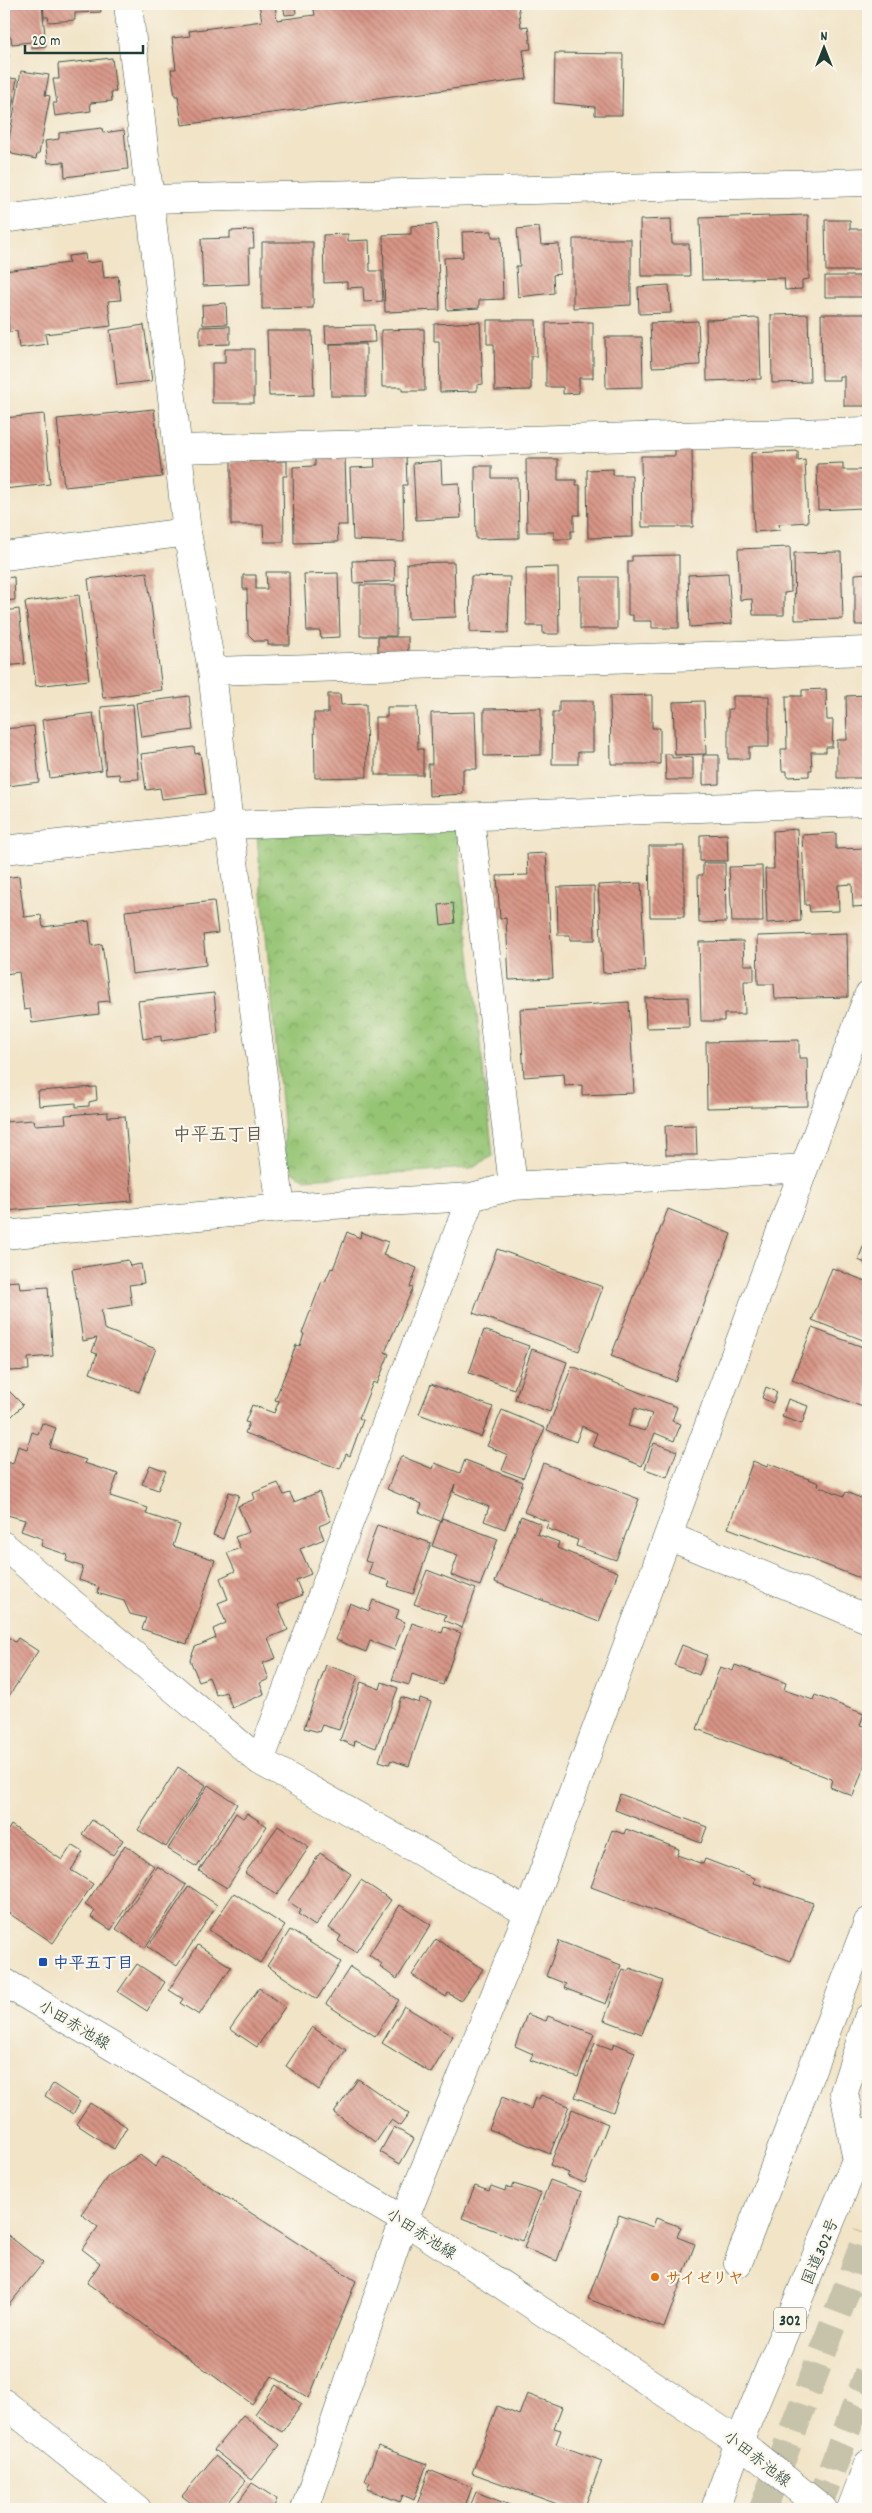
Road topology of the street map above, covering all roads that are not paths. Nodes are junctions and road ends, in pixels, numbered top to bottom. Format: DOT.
graph roads {
  1 [pos="128,4"];
  2 [pos="868,182"];
  3 [pos="151,199"];
  4 [pos="4,219"];
  5 [pos="868,431"];
  6 [pos="178,450"];
  7 [pos="188,532"];
  8 [pos="4,556"];
  9 [pos="868,651"];
  10 [pos="212,672"];
  11 [pos="868,802"];
  12 [pos="470,817"];
  13 [pos="229,825"];
  14 [pos="4,850"];
  15 [pos="868,996"];
  16 [pos="804,1168"];
  17 [pos="513,1186"];
  18 [pos="471,1197"];
  19 [pos="281,1208"];
  20 [pos="4,1235"];
  21 [pos="668,1536"];
  22 [pos="4,1546"];
  23 [pos="868,1619"];
  24 [pos="260,1760"];
  25 [pos="528,1913"];
  26 [pos="868,1922"];
  27 [pos="4,1982"];
  28 [pos="868,2018"];
  29 [pos="868,2131"];
  30 [pos="857,2161"];
  31 [pos="404,2220"];
  32 [pos="738,2263"];
  33 [pos="4,2403"];
  34 [pos="739,2442"];
  35 [pos="868,2464"];
  36 [pos="137,2509"];
  37 [pos="305,2509"];
  38 [pos="715,2509"];
  39 [pos="823,2509"];
  40 [pos="851,2509"];
  1 -- 3 [label="main road"];
  2 -- 3 [label="main road"];
  3 -- 4 [label="main road"];
  3 -- 6 [label="main road"];
  5 -- 6 [label="main road"];
  6 -- 7 [label="main road"];
  7 -- 8 [label="main road"];
  7 -- 10 [label="main road"];
  9 -- 10 [label="main road"];
  10 -- 13 [label="main road"];
  11 -- 12 [label="main road"];
  12 -- 13 [label="main road"];
  12 -- 17 [label="main road"];
  13 -- 14 [label="main road"];
  13 -- 19 [label="main road"];
  15 -- 16 [label="main road"];
  16 -- 17 [label="main road"];
  16 -- 21 [label="main road"];
  17 -- 18 [label="main road"];
  18 -- 19 [label="main road"];
  18 -- 24 [label="main road"];
  19 -- 20 [label="main road"];
  21 -- 23 [label="main road"];
  21 -- 25 [label="main road"];
  22 -- 24 [label="main road"];
  24 -- 25 [label="main road"];
  25 -- 31 [label="main road"];
  26 -- 32 [label="main road"];
  27 -- 31 [label="main road, 小田赤池線"];
  28 -- 30 [label="main road"];
  29 -- 30 [label="main road, 国道302号 / 302"];
  30 -- 34 [label="main road, 国道302号 / 302"];
  31 -- 34 [label="main road, 小田赤池線"];
  31 -- 37 [label="main road"];
  33 -- 36 [label="main road"];
  34 -- 38 [label="main road, 国道302号 / 302"];
  34 -- 39 [label="main road, 小田赤池線"];
  35 -- 40 [label="main road"];
}
